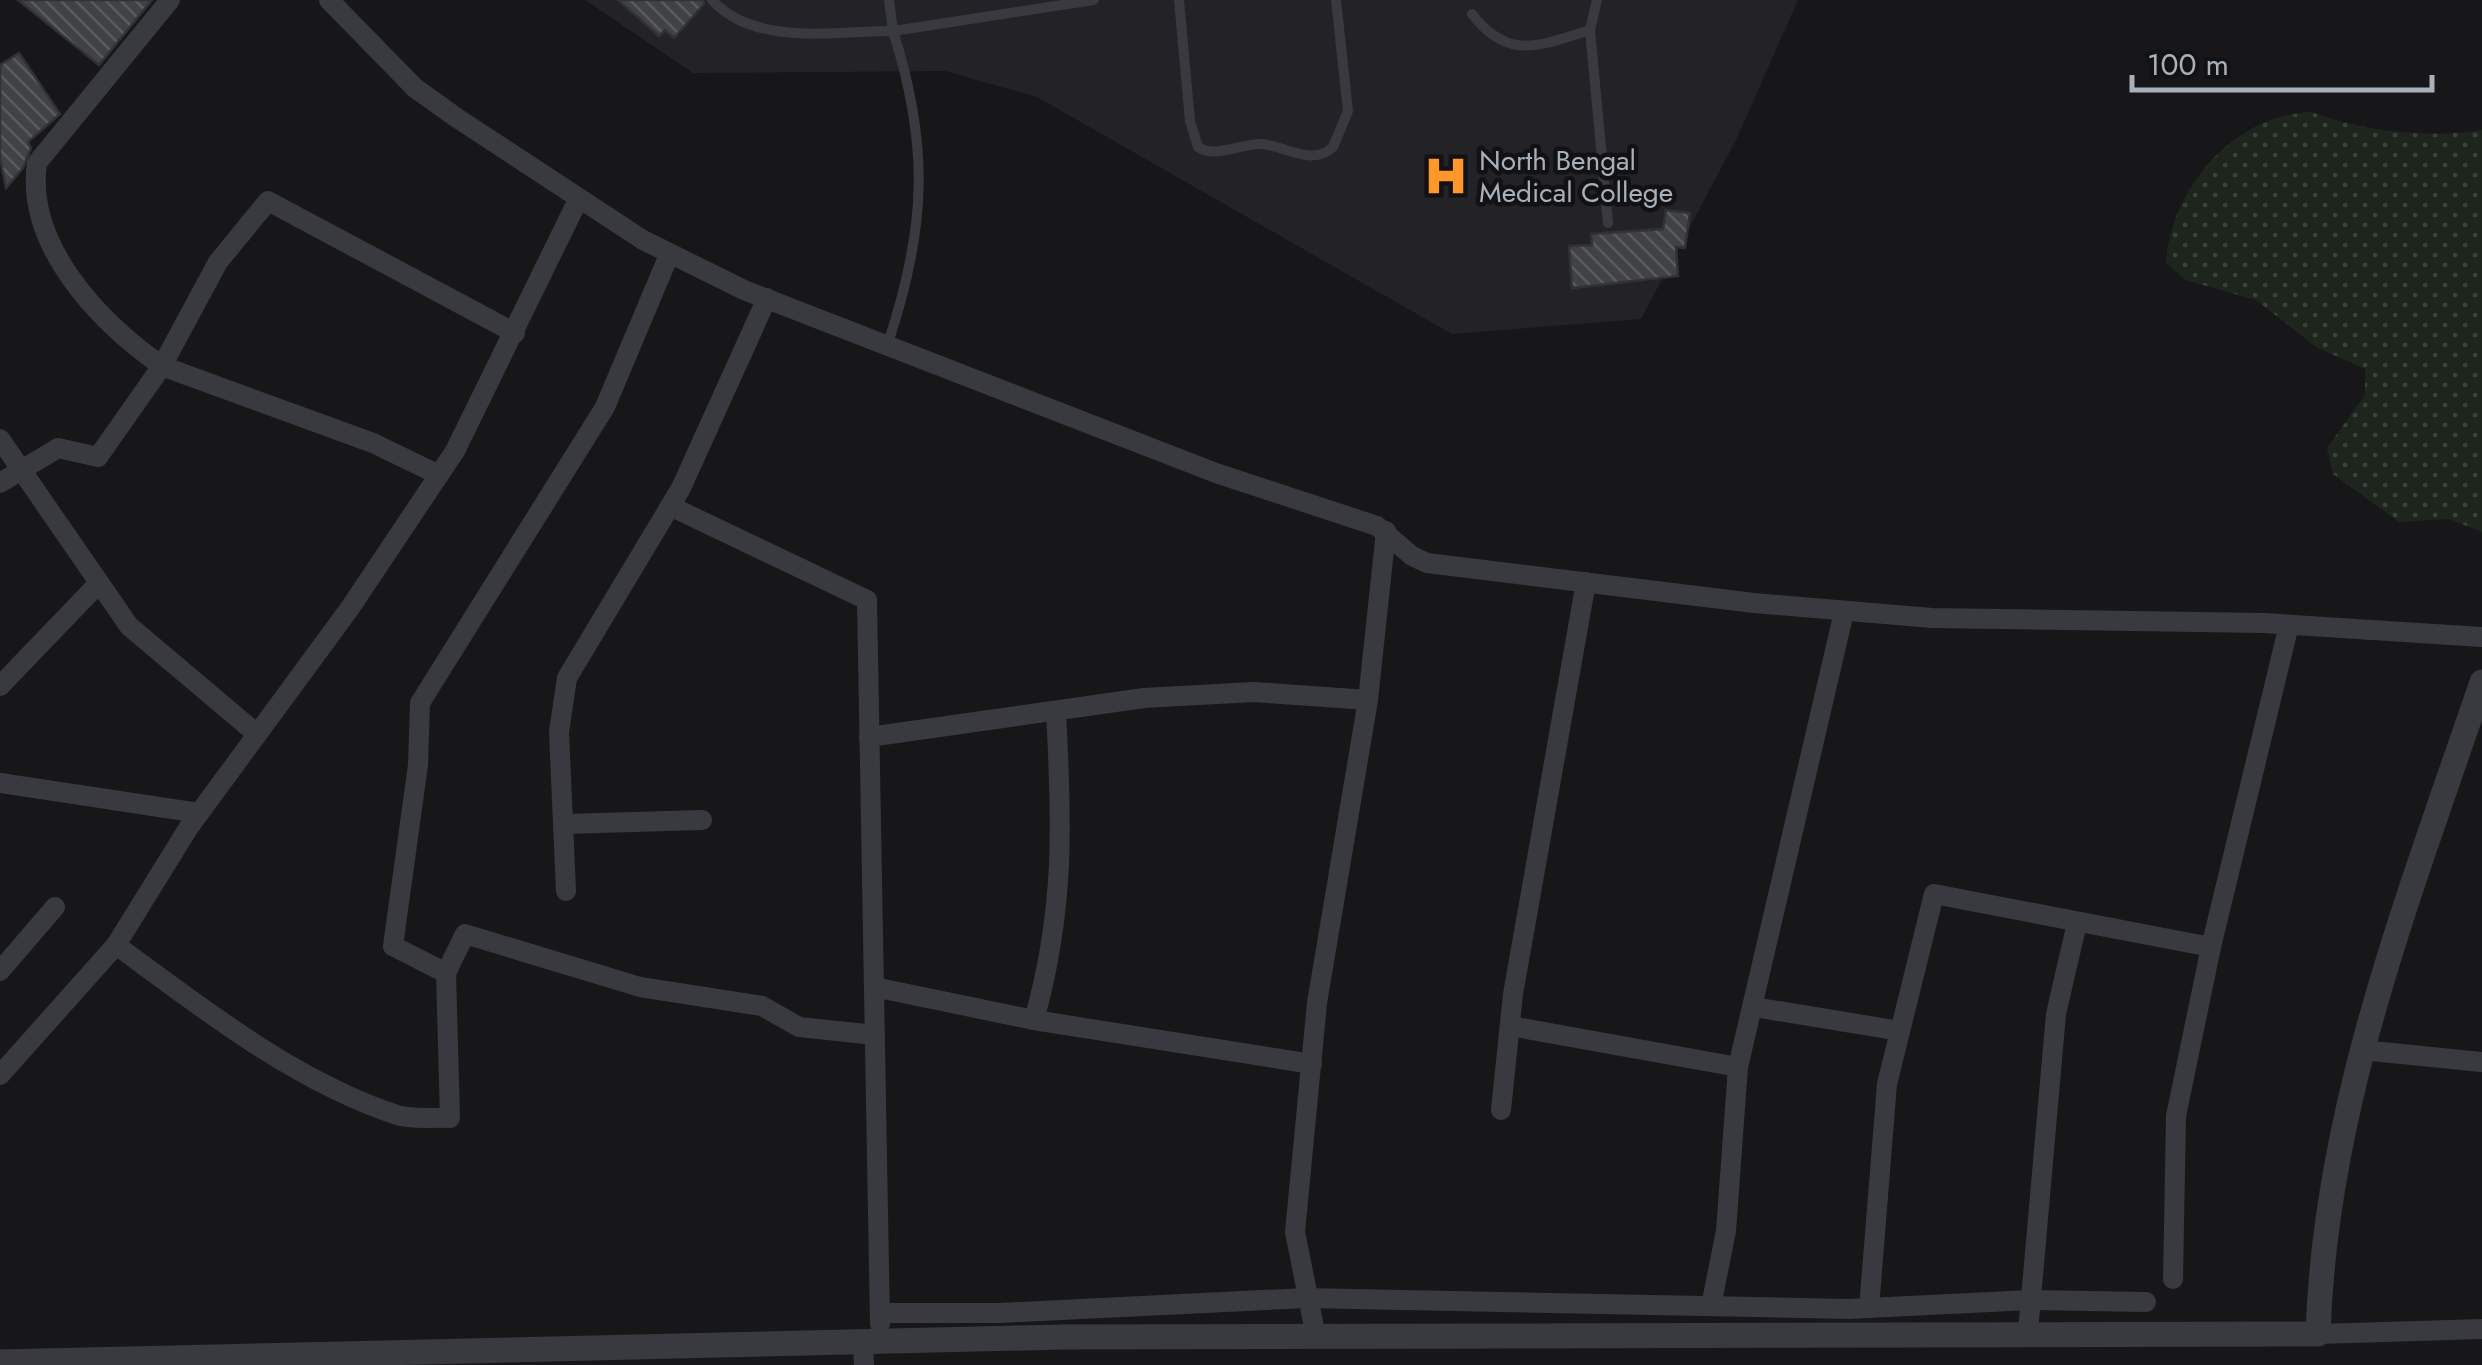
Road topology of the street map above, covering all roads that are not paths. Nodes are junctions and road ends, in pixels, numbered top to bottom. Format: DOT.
graph roads {
  1 [pos="170,0"];
  2 [pos="329,0"];
  3 [pos="712,0"];
  4 [pos="889,0"];
  5 [pos="1094,0"];
  6 [pos="1179,0"];
  7 [pos="1336,0"];
  8 [pos="1597,0"];
  9 [pos="1472,14"];
  10 [pos="1590,30"];
  11 [pos="893,31"];
  12 [pos="578,200"];
  13 [pos="1608,224"];
  14 [pos="669,255"];
  15 [pos="767,298"];
  16 [pos="516,333"];
  17 [pos="888,343"];
  18 [pos="162,366"];
  19 [pos="0,439"];
  20 [pos="22,471"];
  21 [pos="439,475"];
  22 [pos="0,484"];
  23 [pos="670,506"];
  24 [pos="1386,531"];
  25 [pos="99,582"];
  26 [pos="1586,582"];
  27 [pos="1844,612"];
  28 [pos="2289,624"];
  29 [pos="2482,636"];
  30 [pos="2482,682"];
  31 [pos="0,686"];
  32 [pos="1368,700"];
  33 [pos="1056,710"];
  34 [pos="257,734"];
  35 [pos="869,738"];
  36 [pos="0,784"];
  37 [pos="199,813"];
  38 [pos="702,820"];
  39 [pos="564,824"];
  40 [pos="566,891"];
  41 [pos="54,907"];
  42 [pos="2077,923"];
  43 [pos="116,944"];
  44 [pos="2211,946"];
  45 [pos="0,971"];
  46 [pos="446,973"];
  47 [pos="874,987"];
  48 [pos="1754,1007"];
  49 [pos="1034,1020"];
  50 [pos="1510,1026"];
  51 [pos="1900,1031"];
  52 [pos="874,1035"];
  53 [pos="2362,1050"];
  54 [pos="2482,1062"];
  55 [pos="1312,1064"];
  56 [pos="1738,1067"];
  57 [pos="0,1074"];
  58 [pos="1501,1110"];
  59 [pos="2173,1278"];
  60 [pos="1305,1298"];
  61 [pos="2030,1300"];
  62 [pos="2146,1302"];
  63 [pos="1711,1306"];
  64 [pos="1869,1308"];
  65 [pos="880,1313"];
  66 [pos="2482,1328"];
  67 [pos="2028,1332"];
  68 [pos="2318,1334"];
  69 [pos="1316,1338"];
  70 [pos="870,1350"];
  71 [pos="0,1362"];
  1 -- 18 [label="street"];
  2 -- 12 [label="street"];
  3 -- 11 [label="lane"];
  4 -- 11 [label="lane"];
  5 -- 11 [label="lane"];
  6 -- 7 [label="lane"];
  8 -- 10 [label="lane"];
  9 -- 10 [label="lane"];
  10 -- 13 [label="lane"];
  11 -- 17 [label="lane"];
  12 -- 14 [label="street"];
  12 -- 16 [label="street"];
  14 -- 15 [label="street"];
  14 -- 46 [label="street"];
  15 -- 17 [label="street"];
  15 -- 23 [label="street"];
  16 -- 18 [label="street"];
  16 -- 21 [label="street"];
  17 -- 24 [label="street"];
  18 -- 20 [label="street"];
  18 -- 21 [label="street"];
  19 -- 20 [label="street"];
  20 -- 22 [label="street"];
  20 -- 25 [label="street"];
  21 -- 34 [label="street"];
  23 -- 35 [label="street"];
  23 -- 39 [label="street"];
  24 -- 26 [label="street"];
  24 -- 32 [label="street"];
  25 -- 31 [label="street"];
  25 -- 34 [label="street"];
  26 -- 27 [label="street"];
  26 -- 50 [label="street"];
  27 -- 28 [label="street"];
  27 -- 48 [label="street"];
  28 -- 29 [label="street"];
  28 -- 44 [label="street"];
  30 -- 53 [label="street"];
  32 -- 33 [label="street"];
  32 -- 55 [label="street"];
  33 -- 35 [label="street"];
  33 -- 49 [label="street"];
  34 -- 37 [label="street"];
  35 -- 47 [label="street"];
  36 -- 37 [label="street"];
  37 -- 43 [label="street"];
  38 -- 39 [label="street"];
  39 -- 40 [label="street"];
  41 -- 45 [label="street"];
  42 -- 44 [label="street"];
  42 -- 51 [label="street"];
  42 -- 61 [label="street"];
  43 -- 46 [label="street"];
  43 -- 57 [label="street"];
  44 -- 59 [label="street"];
  46 -- 52 [label="street"];
  47 -- 49 [label="street"];
  47 -- 52 [label="street"];
  48 -- 51 [label="street"];
  48 -- 56 [label="street"];
  49 -- 55 [label="street"];
  50 -- 56 [label="street"];
  50 -- 58 [label="street"];
  51 -- 64 [label="street"];
  52 -- 65 [label="street"];
  53 -- 54 [label="street"];
  53 -- 68 [label="street"];
  55 -- 60 [label="street"];
  56 -- 63 [label="street"];
  60 -- 63 [label="street"];
  60 -- 65 [label="street"];
  60 -- 69 [label="street"];
  61 -- 62 [label="street"];
  61 -- 64 [label="street"];
  61 -- 67 [label="street"];
  63 -- 64 [label="street"];
  65 -- 70 [label="street"];
  66 -- 68 [label="street"];
  67 -- 68 [label="street"];
  67 -- 69 [label="street"];
  69 -- 70 [label="street"];
  70 -- 71 [label="street"];
}
